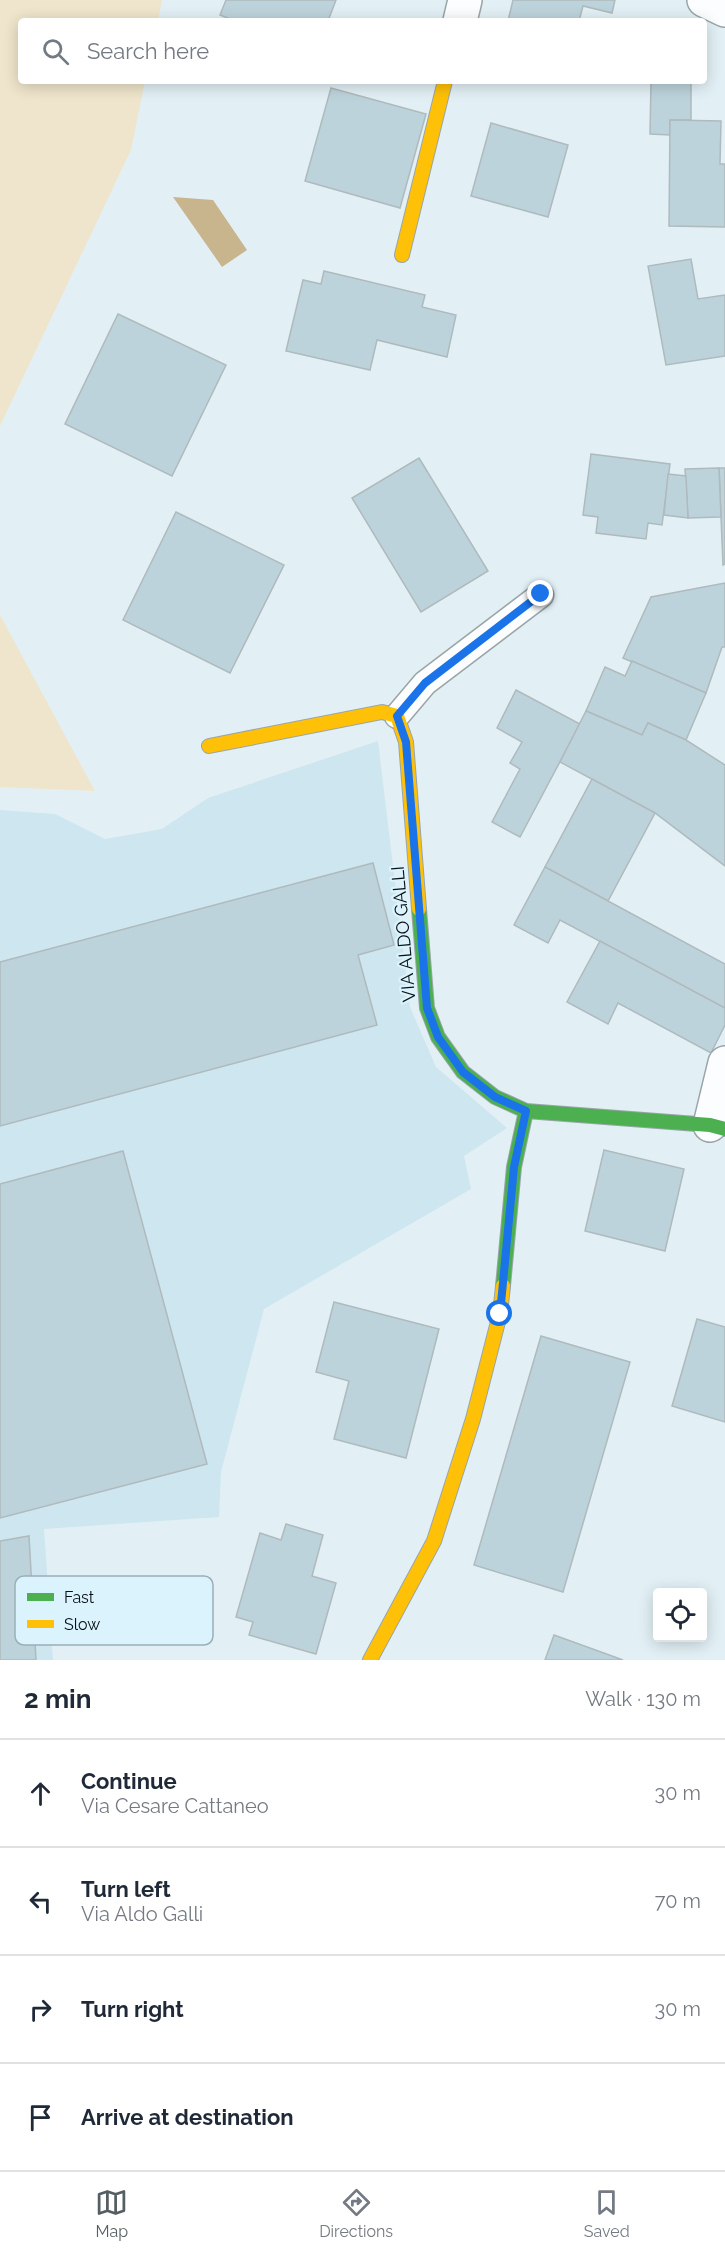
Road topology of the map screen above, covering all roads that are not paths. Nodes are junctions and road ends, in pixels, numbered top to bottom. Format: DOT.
graph roads {
  1 [pos="465,0"];
  2 [pos="704,0"];
  3 [pos="725,10"];
  4 [pos="461,18"];
  5 [pos="444,84"];
  6 [pos="402,255"];
  7 [pos="541,594"];
  8 [pos="397,716"];
  9 [pos="209,746"];
  10 [pos="725,1063"];
  11 [pos="526,1111"];
  12 [pos="718,1127"];
  13 [pos="370,1660"];
  1 -- 4 [label="street"];
  2 -- 3 [label="street"];
  5 -- 6 [label="street"];
  7 -- 8 [label="lane"];
  8 -- 9 [label="street"];
  8 -- 11 [label="street, VIA ALDO GALLI"];
  10 -- 12 [label="street"];
  11 -- 12 [label="street, VIA ALDO GALLI"];
  11 -- 13 [label="street"];
}
